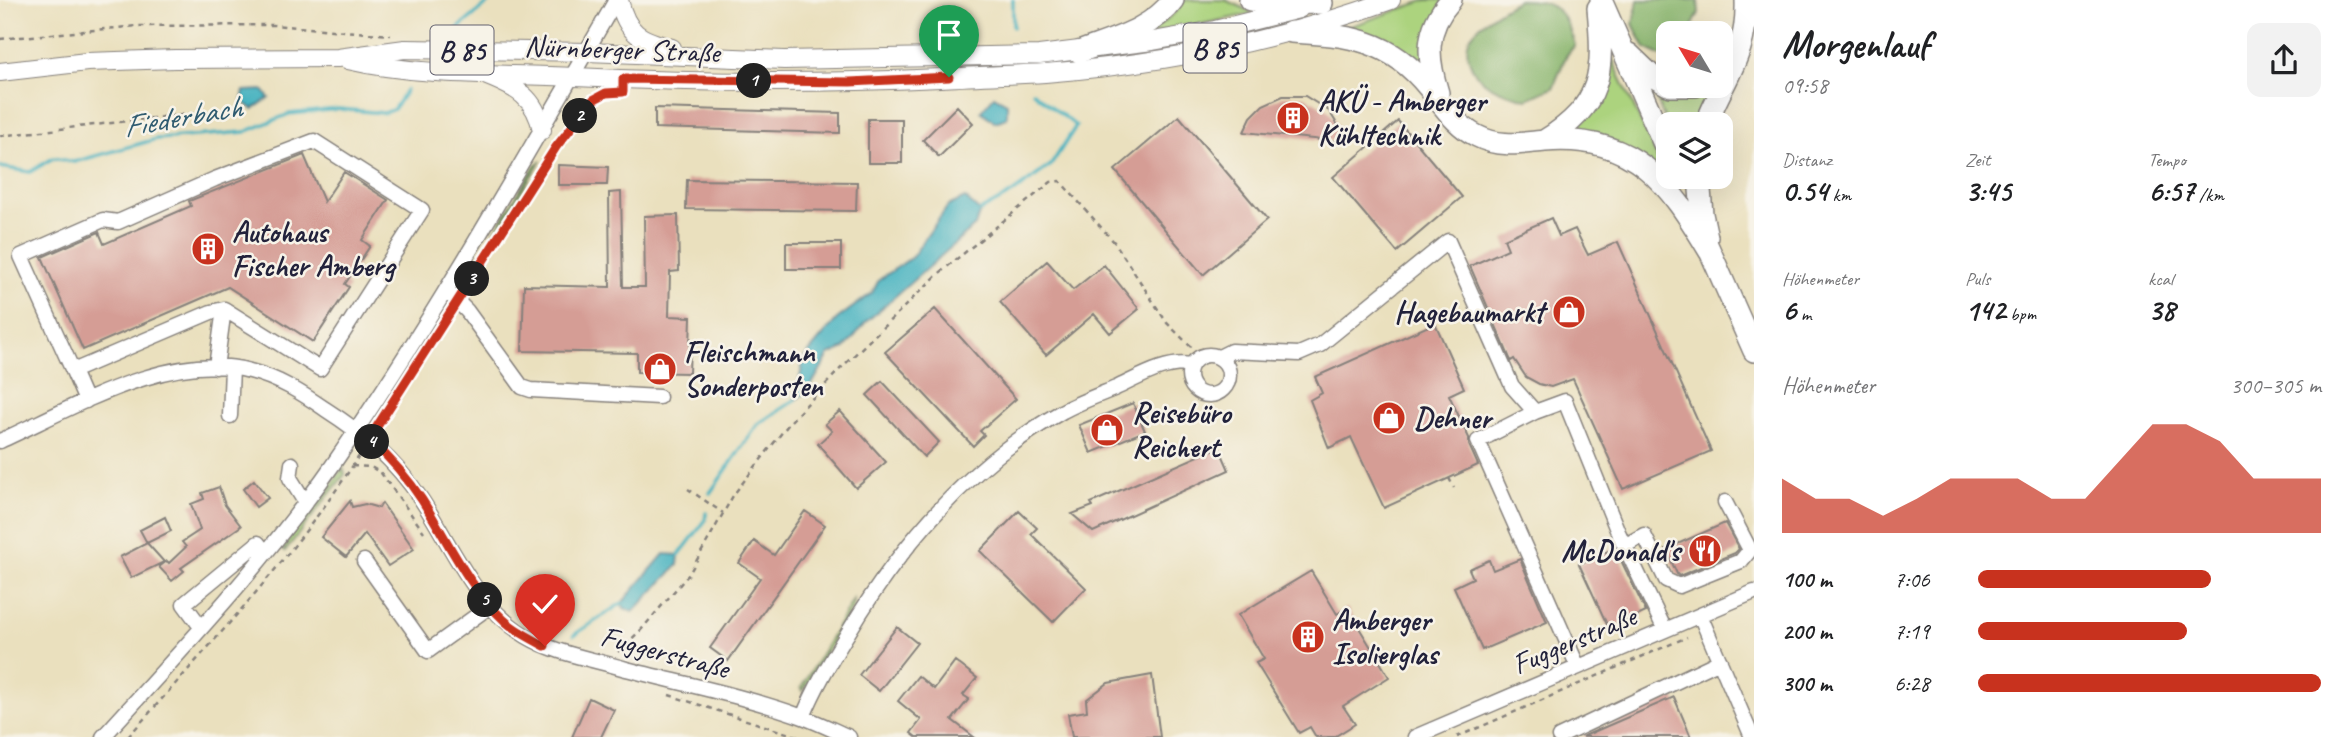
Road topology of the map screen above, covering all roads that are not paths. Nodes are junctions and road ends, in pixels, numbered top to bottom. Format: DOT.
graph roads {
  1 [pos="618,0"];
  2 [pos="1173,0"];
  3 [pos="1250,0"];
  4 [pos="1391,0"];
  5 [pos="1451,0"];
  6 [pos="1599,0"];
  7 [pos="1746,0"];
  8 [pos="1326,1"];
  9 [pos="1291,33"];
  10 [pos="1622,47"];
  11 [pos="1741,49"];
  12 [pos="587,52"];
  13 [pos="1079,52"];
  14 [pos="716,57"];
  15 [pos="338,58"];
  16 [pos="1733,58"];
  17 [pos="0,72"];
  18 [pos="478,72"];
  19 [pos="572,77"];
  20 [pos="1656,78"];
  21 [pos="1440,102"];
  22 [pos="1712,112"];
  23 [pos="1656,125"];
  24 [pos="542,130"];
  25 [pos="1544,141"];
  26 [pos="1683,189"];
  27 [pos="1700,189"];
  28 [pos="1710,252"];
  29 [pos="446,290"];
  30 [pos="224,309"];
  31 [pos="1754,351"];
  32 [pos="1219,358"];
  33 [pos="1196,361"];
  34 [pos="216,367"];
  35 [pos="232,368"];
  36 [pos="73,371"];
  37 [pos="659,397"];
  38 [pos="86,401"];
  39 [pos="1535,412"];
  40 [pos="230,416"];
  41 [pos="356,430"];
  42 [pos="0,441"];
  43 [pos="292,464"];
  44 [pos="305,502"];
  45 [pos="1725,502"];
  46 [pos="1626,545"];
  47 [pos="265,552"];
  48 [pos="365,561"];
  49 [pos="1754,592"];
  50 [pos="490,606"];
  51 [pos="1703,622"];
  52 [pos="201,627"];
  53 [pos="1665,630"];
  54 [pos="1720,661"];
  55 [pos="1578,667"];
  56 [pos="803,717"];
  57 [pos="103,737"];
  58 [pos="849,737"];
  59 [pos="1415,737"];
  60 [pos="1559,737"];
  61 [pos="1752,737"];
  1 -- 12 [label="street"];
  1 -- 14 [label="main road"];
  2 -- 13 [label="highway"];
  3 -- 8 [label="highway"];
  4 -- 9 [label="main road, Nürnberger Straße / B 85"];
  5 -- 21 [label="highway"];
  6 -- 10 [label="highway"];
  6 -- 25 [label="highway"];
  7 -- 11 [label="highway"];
  8 -- 13 [label="main road, Nürnberger Straße / B 85"];
  9 -- 19 [label="main road, Nürnberger Straße / B 85"];
  9 -- 21 [label="highway"];
  10 -- 20 [label="highway"];
  10 -- 23 [label="highway"];
  11 -- 16 [label="highway"];
  11 -- 22 [label="highway"];
  12 -- 14 [label="main road, Nürnberger Straße / B 85"];
  12 -- 15 [label="main road, Nürnberger Straße / B 85"];
  12 -- 19 [label="street"];
  13 -- 14 [label="main road, Nürnberger Straße / B 85"];
  15 -- 17 [label="main road, B 85"];
  15 -- 18 [label="main road, Nürnberger Straße / B 85"];
  18 -- 19 [label="main road, Nürnberger Straße / B 85"];
  18 -- 24 [label="main road"];
  19 -- 24 [label="street"];
  21 -- 25 [label="highway"];
  24 -- 29 [label="street"];
  25 -- 28 [label="highway"];
  26 -- 28 [label="highway"];
  27 -- 28 [label="highway"];
  28 -- 31 [label="highway"];
  29 -- 37 [label="street"];
  29 -- 41 [label="street"];
  30 -- 34 [label="street"];
  30 -- 36 [label="street"];
  30 -- 36 [label="street"];
  32 -- 33 [label="street"];
  32 -- 33 [label="street"];
  32 -- 39 [label="street"];
  33 -- 56 [label="street"];
  34 -- 35 [label="street, Fuggerstraße"];
  34 -- 38 [label="street, Fuggerstraße"];
  35 -- 40 [label="street"];
  35 -- 41 [label="street, Fuggerstraße"];
  36 -- 38 [label="street"];
  38 -- 42 [label="street, Fuggerstraße"];
  39 -- 46 [label="street"];
  39 -- 55 [label="street"];
  41 -- 44 [label="street"];
  41 -- 50 [label="street, Fuggerstraße"];
  43 -- 44 [label="street"];
  44 -- 47 [label="street"];
  45 -- 46 [label="street"];
  46 -- 53 [label="street"];
  47 -- 52 [label="street"];
  47 -- 52 [label="street"];
  48 -- 50 [label="street"];
  49 -- 51 [label="street, Fuggerstraße"];
  50 -- 56 [label="street, Fuggerstraße"];
  51 -- 53 [label="street, Fuggerstraße"];
  51 -- 54 [label="street"];
  52 -- 57 [label="street"];
  53 -- 55 [label="street, Fuggerstraße"];
  54 -- 60 [label="street"];
  54 -- 61 [label="street"];
  55 -- 59 [label="street, Fuggerstraße"];
  56 -- 58 [label="street, Fuggerstraße"];
}
